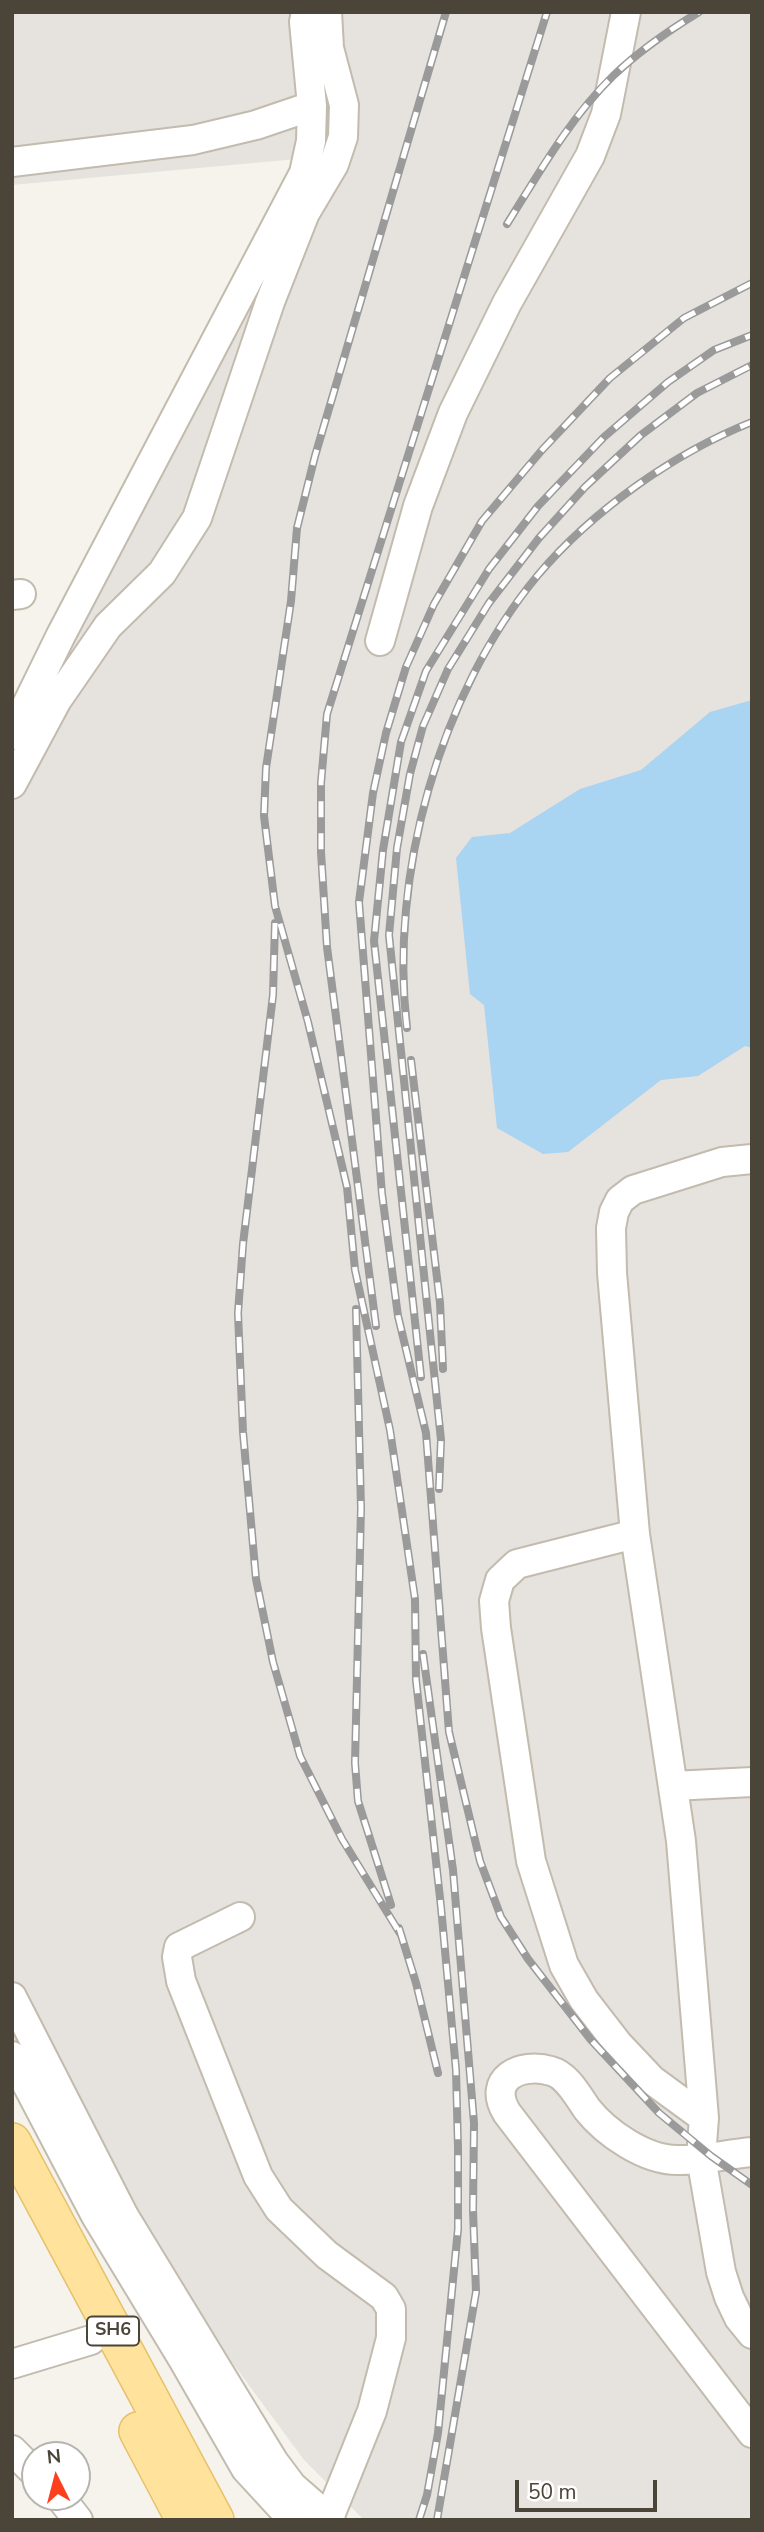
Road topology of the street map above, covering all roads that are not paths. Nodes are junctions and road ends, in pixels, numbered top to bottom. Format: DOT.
graph roads {
  1 [pos="306,12"];
  2 [pos="327,12"];
  3 [pos="626,12"];
  4 [pos="312,106"];
  5 [pos="12,162"];
  6 [pos="380,641"];
  7 [pos="12,735"];
  8 [pos="12,784"];
  9 [pos="752,1159"];
  10 [pos="635,1534"];
  11 [pos="752,1782"];
  12 [pos="673,1786"];
  13 [pos="240,1917"];
  14 [pos="12,1997"];
  15 [pos="12,2056"];
  16 [pos="704,2118"];
  17 [pos="12,2142"];
  18 [pos="752,2152"];
  19 [pos="701,2157"];
  20 [pos="12,2189"];
  21 [pos="752,2334"];
  22 [pos="91,2340"];
  23 [pos="12,2364"];
  24 [pos="752,2433"];
  25 [pos="330,2519"];
  26 [pos="185,2520"];
  27 [pos="215,2520"];
  28 [pos="293,2520"];
  1 -- 4 [label="street"];
  2 -- 8 [label="street"];
  3 -- 6 [label="street"];
  4 -- 5 [label="street"];
  4 -- 7 [label="street"];
  9 -- 10 [label="street"];
  10 -- 12 [label="street"];
  10 -- 16 [label="street"];
  11 -- 12 [label="street"];
  12 -- 16 [label="street"];
  13 -- 25 [label="street"];
  14 -- 25 [label="street"];
  15 -- 28 [label="street"];
  16 -- 19 [label="street"];
  17 -- 27 [label="main road, SH6"];
  18 -- 19 [label="street"];
  19 -- 21 [label="street"];
  19 -- 24 [label="street"];
  20 -- 22 [label="main road, SH6"];
  22 -- 23 [label="street"];
  22 -- 26 [label="main road, SH6"];
}
